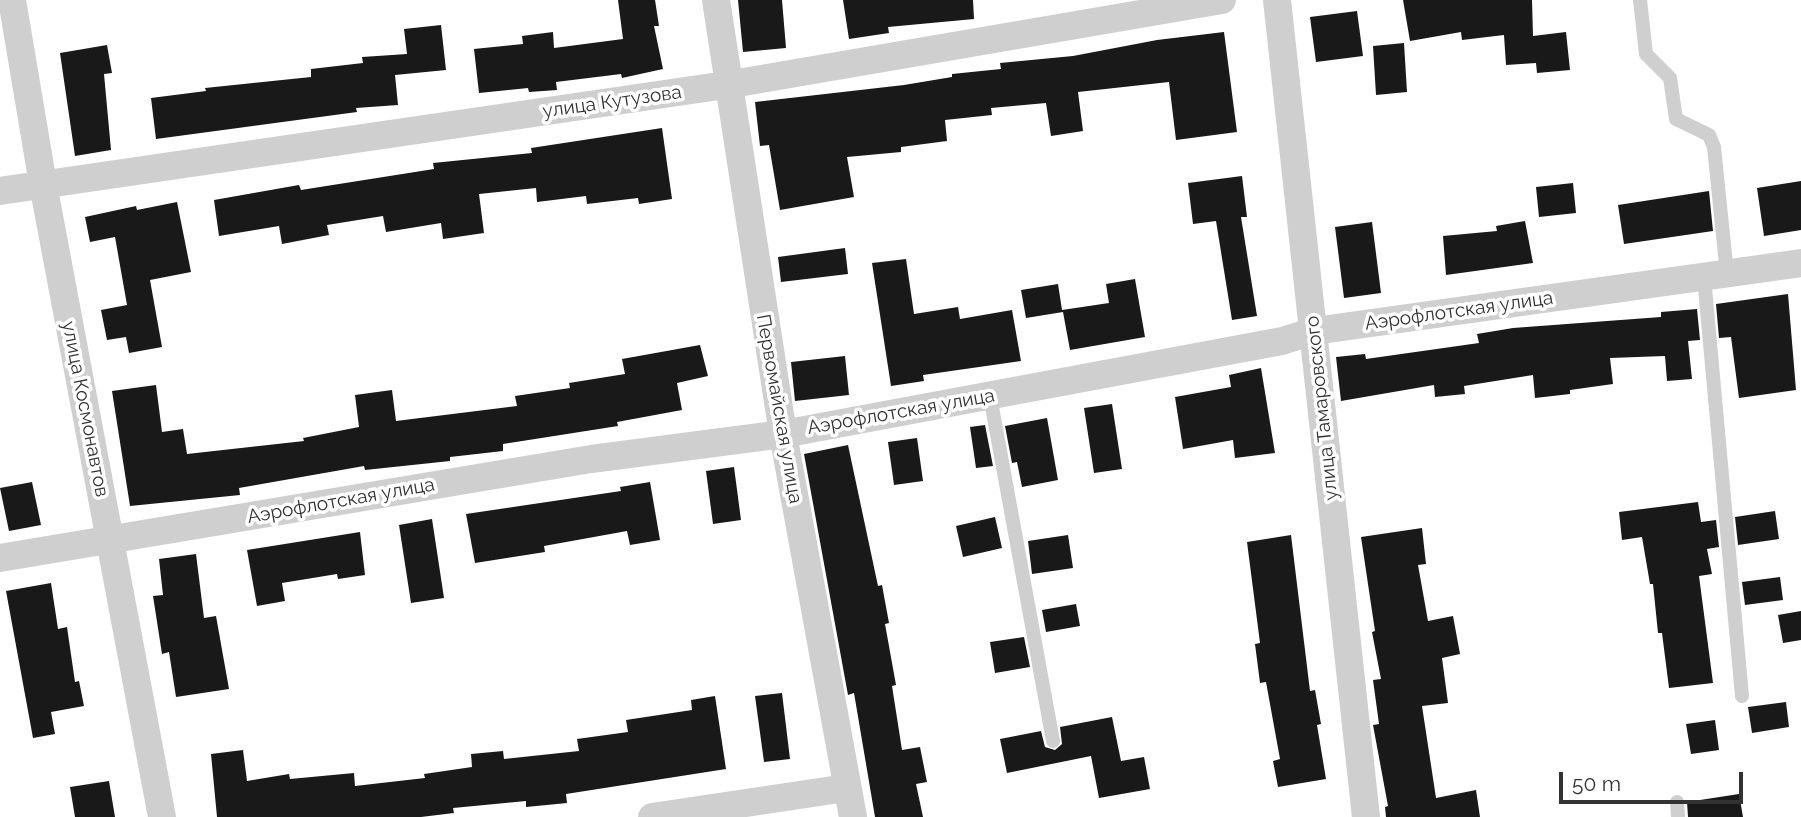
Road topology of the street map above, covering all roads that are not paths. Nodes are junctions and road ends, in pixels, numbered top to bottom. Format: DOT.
graph roads {
  1 [pos="12,0"];
  2 [pos="716,0"];
  3 [pos="1222,0"];
  4 [pos="1277,0"];
  5 [pos="1640,0"];
  6 [pos="726,85"];
  7 [pos="43,184"];
  8 [pos="0,191"];
  9 [pos="1801,263"];
  10 [pos="1716,275"];
  11 [pos="1314,331"];
  12 [pos="990,396"];
  13 [pos="782,434"];
  14 [pos="110,541"];
  15 [pos="0,558"];
  16 [pos="1742,696"];
  17 [pos="1054,741"];
  18 [pos="846,788"];
  19 [pos="162,817"];
  20 [pos="652,817"];
  21 [pos="853,817"];
  22 [pos="1366,817"];
  1 -- 7 [label="street, улица Космонавтов"];
  2 -- 6 [label="street, Первомайская улица"];
  3 -- 6 [label="street, улица Кутузова"];
  4 -- 11 [label="street, улица Тамаровского"];
  5 -- 10 [label="lane"];
  6 -- 7 [label="street, улица Кутузова"];
  6 -- 13 [label="street, Первомайская улица"];
  7 -- 8 [label="street, улица Кутузова"];
  7 -- 14 [label="street, улица Космонавтов"];
  9 -- 10 [label="street, Аэрофлотская улица"];
  10 -- 11 [label="street, Аэрофлотская улица"];
  10 -- 16 [label="lane"];
  11 -- 12 [label="street, Аэрофлотская улица"];
  11 -- 22 [label="street, улица Тамаровского"];
  12 -- 13 [label="street, Аэрофлотская улица"];
  12 -- 17 [label="lane"];
  13 -- 14 [label="street, Аэрофлотская улица"];
  13 -- 18 [label="street, Первомайская улица"];
  14 -- 15 [label="street, Аэрофлотская улица"];
  14 -- 19 [label="street, улица Космонавтов"];
  18 -- 20 [label="street"];
  18 -- 21 [label="street, Первомайская улица"];
}
